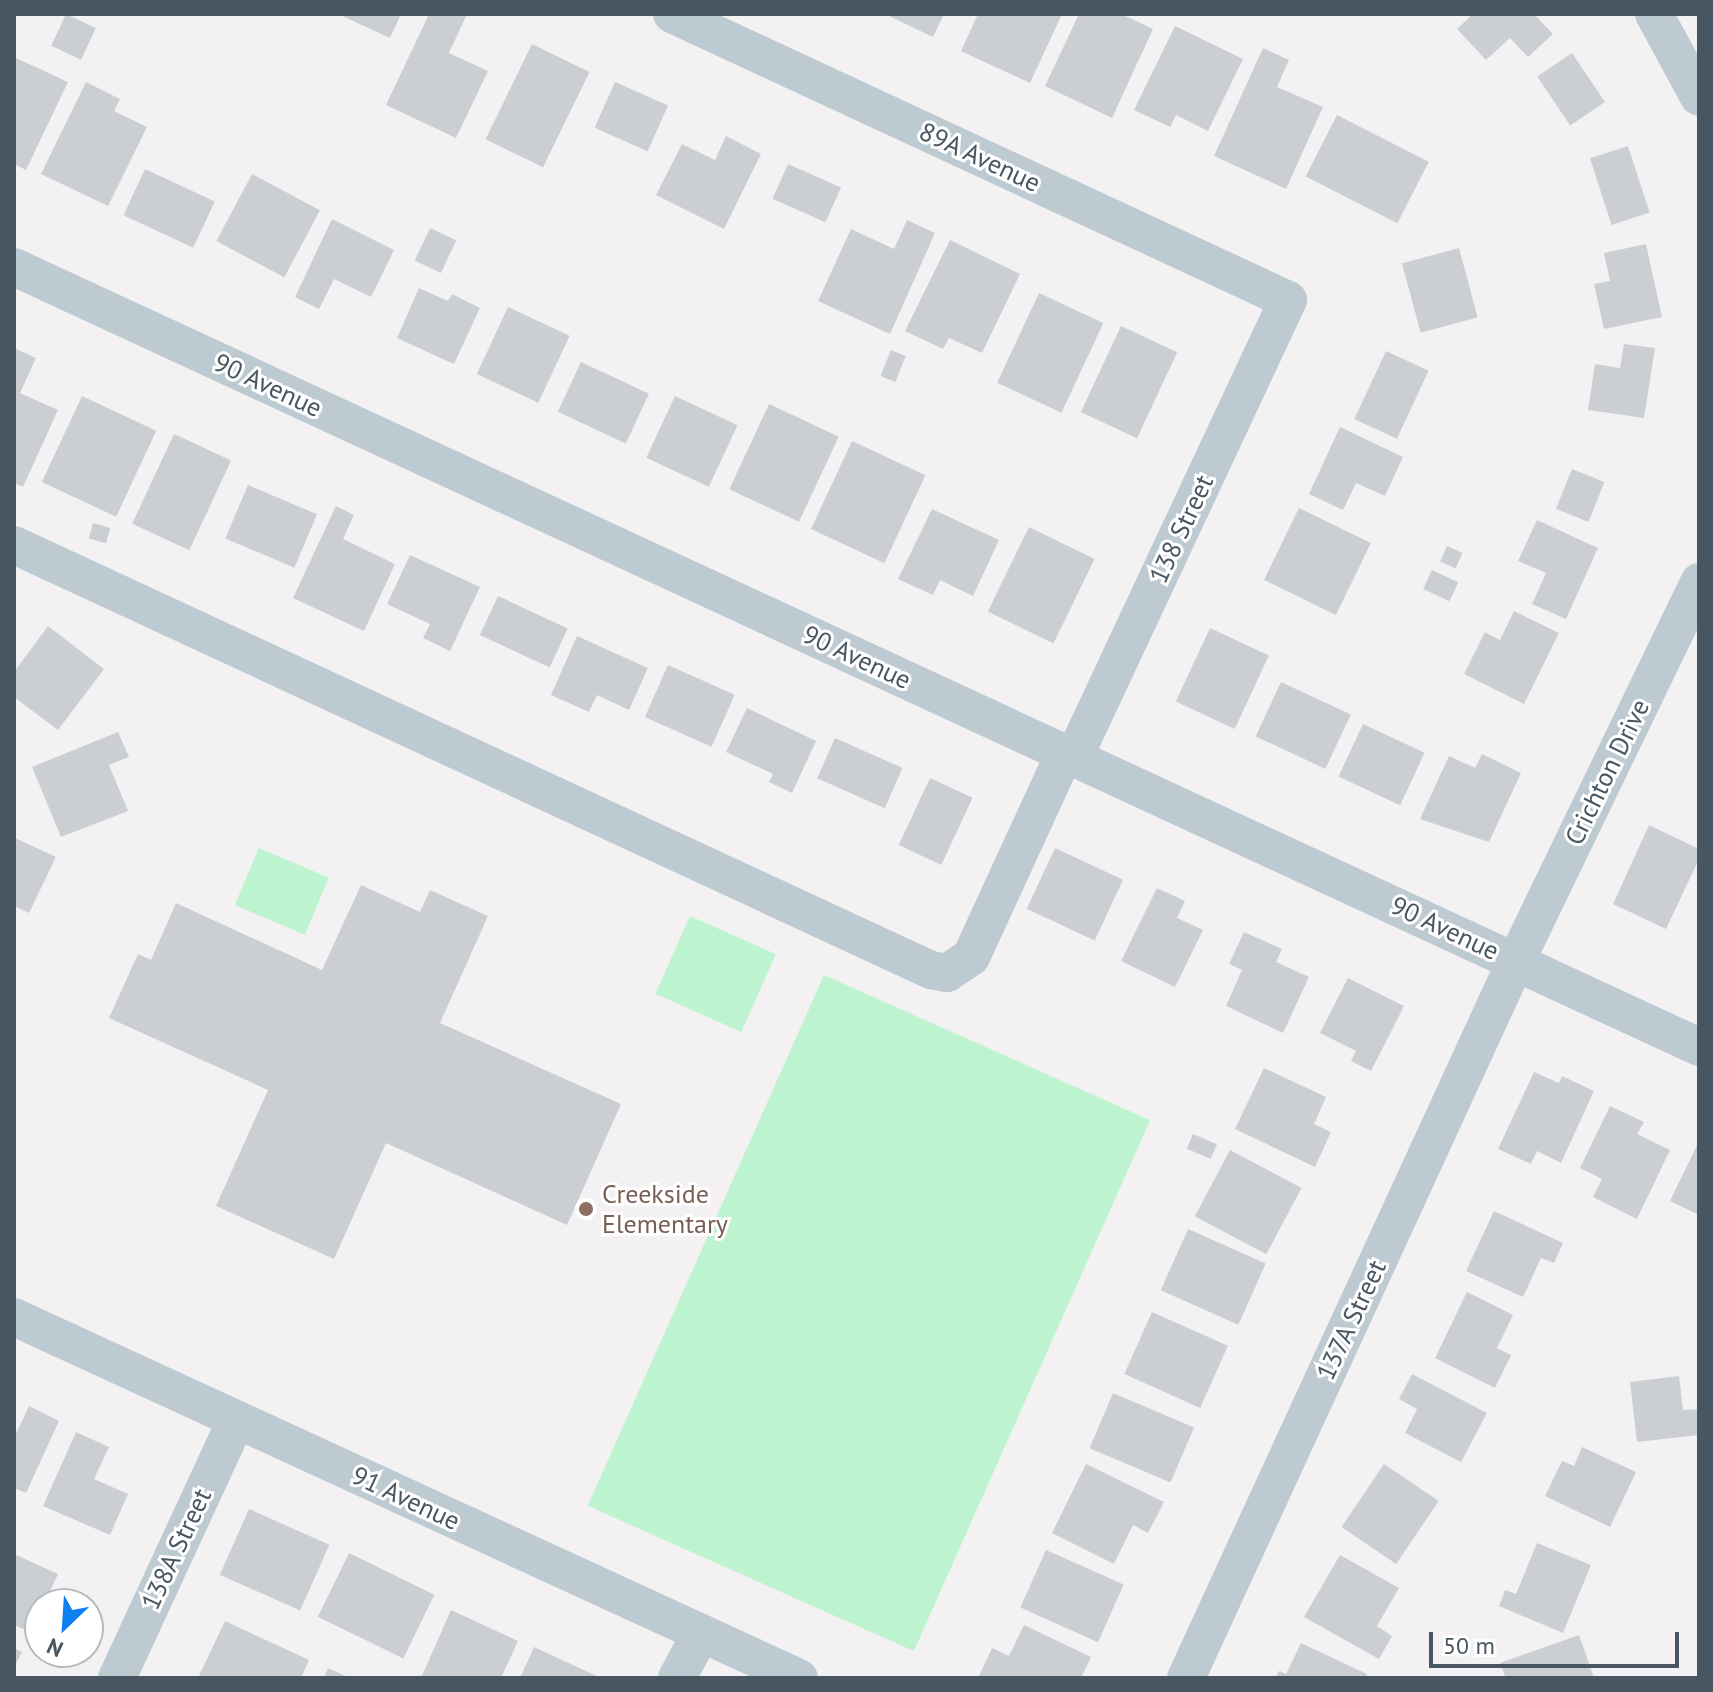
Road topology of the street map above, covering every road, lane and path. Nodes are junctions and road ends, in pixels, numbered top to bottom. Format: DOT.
graph roads {
  1 [pos="672,14"];
  2 [pos="1654,14"];
  3 [pos="1699,97"];
  4 [pos="14,267"];
  5 [pos="1288,300"];
  6 [pos="14,545"];
  7 [pos="1699,582"];
  8 [pos="1070,755"];
  9 [pos="1516,961"];
  10 [pos="1699,1047"];
  11 [pos="14,1317"];
  12 [pos="236,1421"];
  13 [pos="701,1633"];
  14 [pos="117,1678"];
  15 [pos="677,1678"];
  16 [pos="799,1678"];
  17 [pos="1186,1678"];
  1 -- 5 [label="street, 89A Avenue"];
  2 -- 3 [label="street"];
  4 -- 8 [label="street, 90 Avenue"];
  5 -- 8 [label="street, 138 Street"];
  6 -- 8 [label="street, 138 Street"];
  7 -- 9 [label="street, Crichton Drive"];
  8 -- 9 [label="street, 90 Avenue"];
  9 -- 10 [label="street, 90 Avenue"];
  9 -- 17 [label="street, 137A Street"];
  11 -- 12 [label="street, 91 Avenue"];
  12 -- 13 [label="street, 91 Avenue"];
  12 -- 14 [label="street, 138A Street"];
  13 -- 15 [label="street"];
  13 -- 16 [label="street, 91 Avenue"];
}
